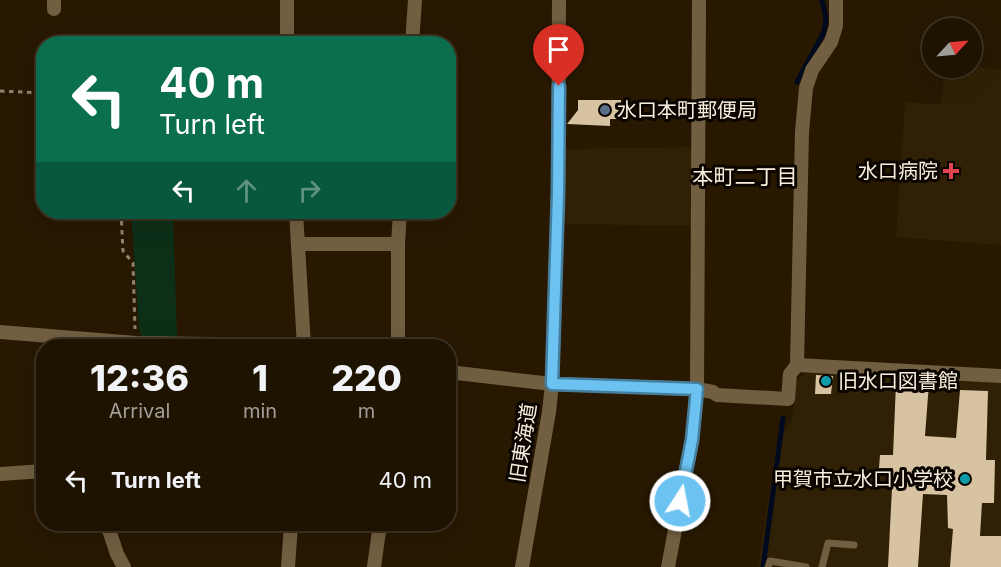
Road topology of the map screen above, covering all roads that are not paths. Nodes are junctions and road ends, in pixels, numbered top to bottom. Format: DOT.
graph roads {
  1 [pos="287,0"];
  2 [pos="415,0"];
  3 [pos="559,0"];
  4 [pos="699,0"];
  5 [pos="836,0"];
  6 [pos="288,36"];
  7 [pos="413,36"];
  8 [pos="296,219"];
  9 [pos="400,219"];
  10 [pos="298,244"];
  11 [pos="398,244"];
  12 [pos="0,332"];
  13 [pos="87,339"];
  14 [pos="295,339"];
  15 [pos="398,339"];
  16 [pos="797,365"];
  17 [pos="456,373"];
  18 [pos="1001,376"];
  19 [pos="552,384"];
  20 [pos="697,389"];
  21 [pos="36,472"];
  22 [pos="0,474"];
  23 [pos="109,531"];
  24 [pos="291,531"];
  25 [pos="379,531"];
  26 [pos="854,545"];
  27 [pos="124,567"];
  28 [pos="288,567"];
  29 [pos="374,567"];
  30 [pos="522,567"];
  31 [pos="668,567"];
  32 [pos="768,567"];
  33 [pos="806,567"];
  34 [pos="822,567"];
  1 -- 6 [label="street"];
  2 -- 7 [label="street"];
  3 -- 19 [label="street, 旧東海道"];
  4 -- 20 [label="street"];
  5 -- 16 [label="street"];
  8 -- 10 [label="street"];
  9 -- 11 [label="street"];
  10 -- 11 [label="street"];
  10 -- 14 [label="street"];
  11 -- 15 [label="street"];
  12 -- 13 [label="street"];
  16 -- 18 [label="street"];
  16 -- 20 [label="street"];
  17 -- 19 [label="street"];
  19 -- 20 [label="street"];
  19 -- 30 [label="street, 旧東海道"];
  20 -- 31 [label="street"];
  21 -- 22 [label="street"];
  23 -- 27 [label="street"];
  24 -- 28 [label="street"];
  25 -- 29 [label="street"];
  26 -- 34 [label="lane"];
  32 -- 33 [label="lane"];
}
